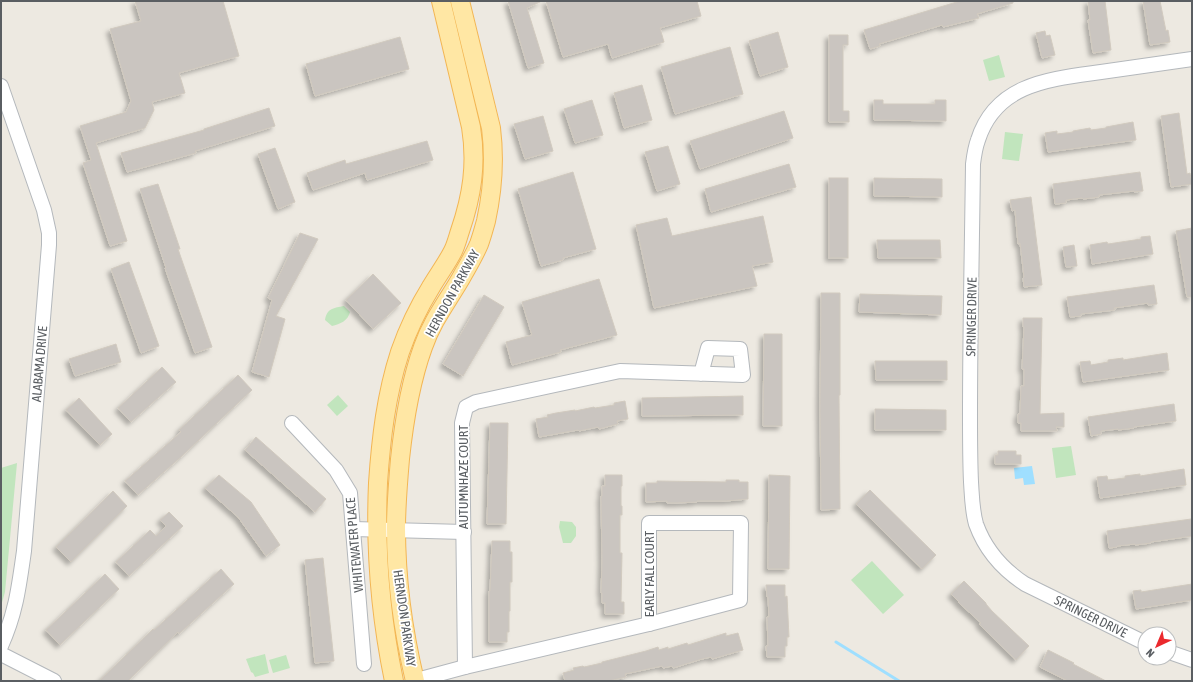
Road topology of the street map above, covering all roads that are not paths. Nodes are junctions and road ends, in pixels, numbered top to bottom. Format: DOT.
graph roads {
  1 [pos="441,1"];
  2 [pos="460,1"];
  3 [pos="1192,59"];
  4 [pos="1,86"];
  5 [pos="701,374"];
  6 [pos="292,423"];
  7 [pos="353,529"];
  8 [pos="377,530"];
  9 [pos="396,530"];
  10 [pos="464,532"];
  11 [pos="649,624"];
  12 [pos="1137,639"];
  13 [pos="1,646"];
  14 [pos="1,654"];
  15 [pos="1177,655"];
  16 [pos="1192,660"];
  17 [pos="364,664"];
  18 [pos="465,667"];
  19 [pos="54,681"];
  20 [pos="394,681"];
  21 [pos="414,681"];
  1 -- 8 [label="main road, HERNDON PARKWAY"];
  2 -- 9 [label="main road, HERNDON PARKWAY"];
  3 -- 12 [label="street, SPRINGER DRIVE"];
  4 -- 13 [label="street, ALABAMA DRIVE"];
  5 -- 10 [label="street, AUTUMNHAZE COURT"];
  6 -- 7 [label="street, WHITEWATER PLACE"];
  7 -- 8 [label="street"];
  7 -- 17 [label="street, WHITEWATER PLACE"];
  8 -- 9 [label="street"];
  8 -- 20 [label="main road, HERNDON PARKWAY"];
  9 -- 10 [label="street"];
  9 -- 21 [label="main road, HERNDON PARKWAY"];
  10 -- 18 [label="street, AUTUMNHAZE COURT"];
  11 -- 11 [label="street, EARLY FALL COURT"];
  11 -- 18 [label="street, EARLY FALL COURT"];
  14 -- 19 [label="street"];
  15 -- 16 [label="street"];
  18 -- 21 [label="street, EARLY FALL COURT"];
}
